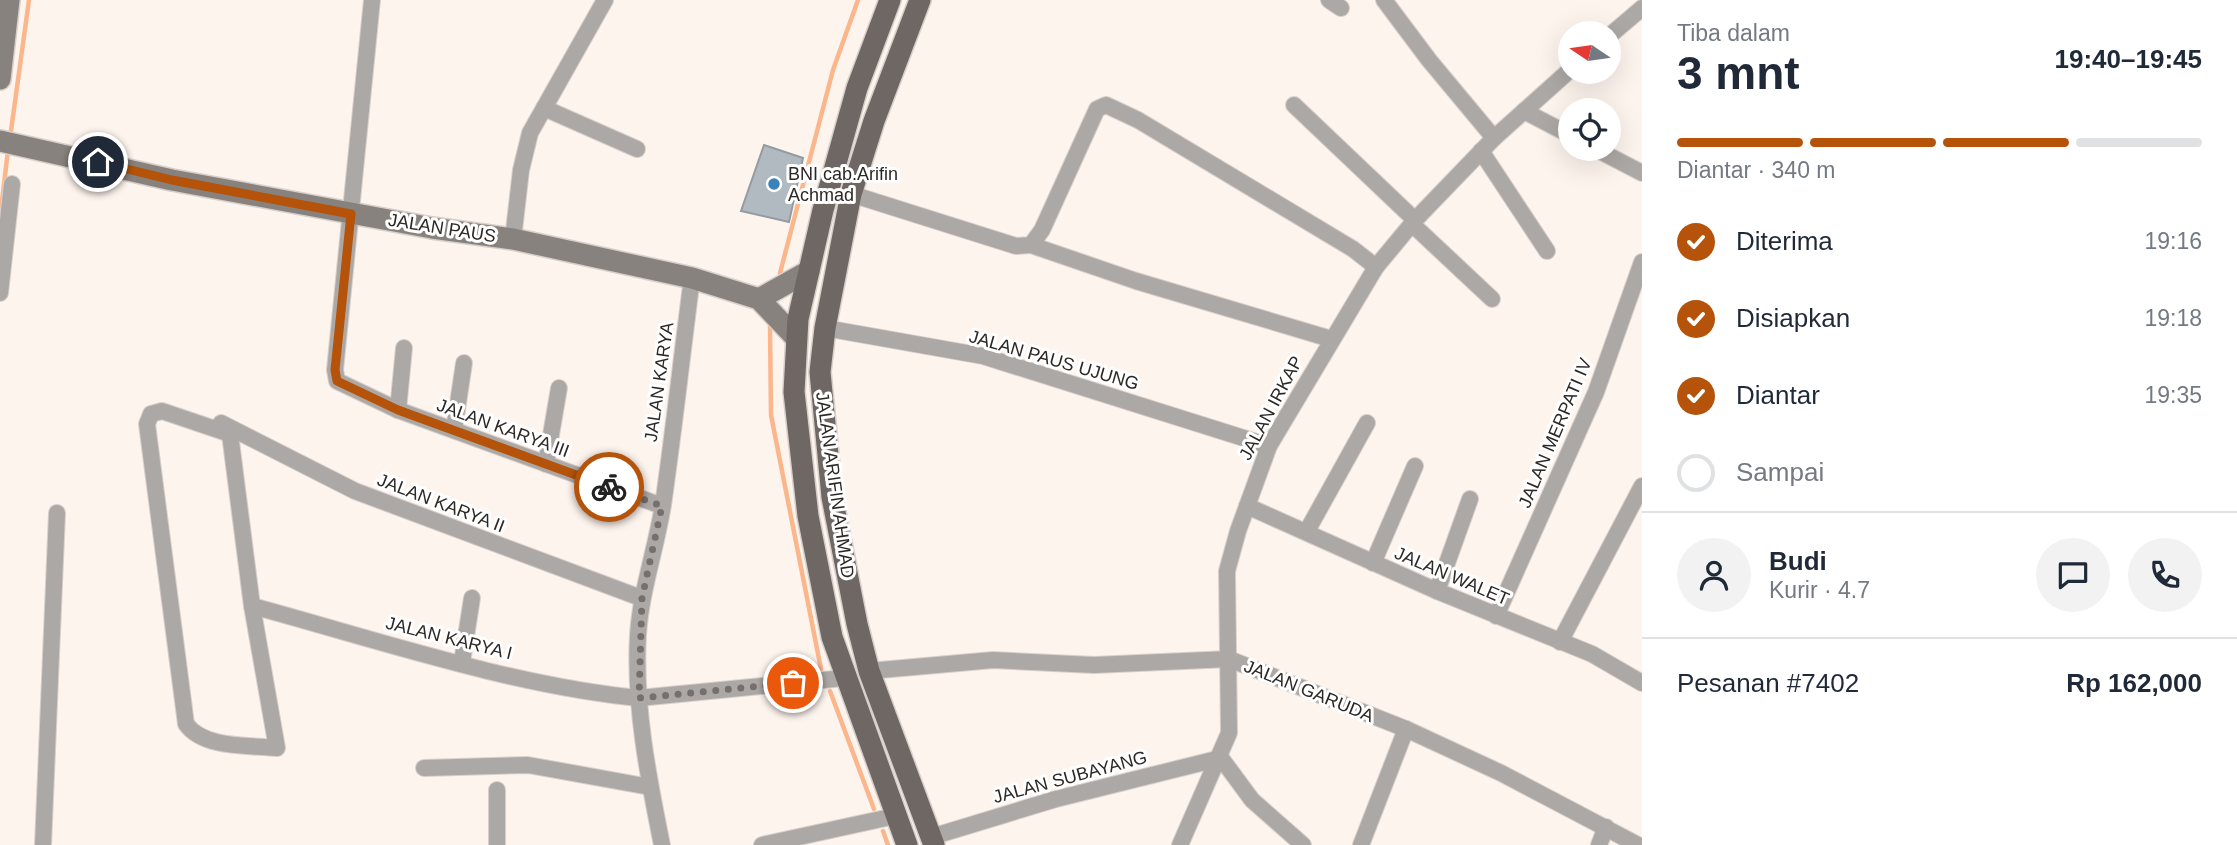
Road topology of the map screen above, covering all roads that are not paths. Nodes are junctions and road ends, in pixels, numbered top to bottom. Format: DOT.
graph roads {
  1 [pos="9,0"];
  2 [pos="372,0"];
  3 [pos="605,0"];
  4 [pos="890,0"];
  5 [pos="920,0"];
  6 [pos="1384,0"];
  7 [pos="1636,7"];
  8 [pos="1621,23"];
  9 [pos="0,79"];
  10 [pos="1558,81"];
  11 [pos="1294,104"];
  12 [pos="544,108"];
  13 [pos="1524,111"];
  14 [pos="1558,129"];
  15 [pos="1494,138"];
  16 [pos="0,141"];
  17 [pos="637,149"];
  18 [pos="1481,151"];
  19 [pos="1619,161"];
  20 [pos="1642,173"];
  21 [pos="12,184"];
  22 [pos="851,194"];
  23 [pos="351,214"];
  24 [pos="1413,222"];
  25 [pos="513,239"];
  26 [pos="1031,245"];
  27 [pos="1547,251"];
  28 [pos="1642,262"];
  29 [pos="1376,267"];
  30 [pos="809,271"];
  31 [pos="692,278"];
  32 [pos="0,293"];
  33 [pos="759,299"];
  34 [pos="1492,299"];
  35 [pos="825,328"];
  36 [pos="796,338"];
  37 [pos="1331,339"];
  38 [pos="404,348"];
  39 [pos="464,363"];
  40 [pos="558,388"];
  41 [pos="164,402"];
  42 [pos="398,410"];
  43 [pos="1367,422"];
  44 [pos="454,430"];
  45 [pos="1269,446"];
  46 [pos="546,464"];
  47 [pos="1415,466"];
  48 [pos="1642,486"];
  49 [pos="1470,499"];
  50 [pos="662,506"];
  51 [pos="1247,506"];
  52 [pos="57,513"];
  53 [pos="1307,531"];
  54 [pos="1373,563"];
  55 [pos="1437,591"];
  56 [pos="472,598"];
  57 [pos="642,598"];
  58 [pos="252,606"];
  59 [pos="1496,616"];
  60 [pos="1560,642"];
  61 [pos="1229,659"];
  62 [pos="461,662"];
  63 [pos="869,671"];
  64 [pos="844,678"];
  65 [pos="1641,681"];
  66 [pos="639,698"];
  67 [pos="1406,729"];
  68 [pos="1221,758"];
  69 [pos="424,768"];
  70 [pos="650,787"];
  71 [pos="497,790"];
  72 [pos="895,816"];
  73 [pos="1606,827"];
  74 [pos="933,841"];
  75 [pos="43,845"];
  76 [pos="497,845"];
  77 [pos="662,845"];
  78 [pos="762,845"];
  79 [pos="907,845"];
  80 [pos="1180,845"];
  81 [pos="1303,845"];
  82 [pos="1361,845"];
  83 [pos="1599,845"];
  84 [pos="1638,845"];
  1 -- 9 [label="main road"];
  2 -- 23 [label="street"];
  3 -- 12 [label="street"];
  4 -- 30 [label="main road, JALAN ARIFIN AHMAD"];
  5 -- 22 [label="main road, JALAN ARIFIN AHMAD"];
  6 -- 15 [label="street"];
  7 -- 8 [label="street"];
  10 -- 13 [label="street, JALAN IRKAP"];
  11 -- 24 [label="street"];
  12 -- 17 [label="street"];
  12 -- 25 [label="street"];
  13 -- 14 [label="street"];
  13 -- 15 [label="street, JALAN IRKAP"];
  15 -- 18 [label="street, JALAN IRKAP"];
  16 -- 23 [label="main road, JALAN PAUS"];
  18 -- 24 [label="street, JALAN IRKAP"];
  18 -- 27 [label="street"];
  19 -- 20 [label="street"];
  21 -- 32 [label="street"];
  22 -- 26 [label="street"];
  22 -- 35 [label="main road, JALAN ARIFIN AHMAD"];
  23 -- 25 [label="main road, JALAN PAUS"];
  23 -- 42 [label="street, JALAN KARYA III"];
  24 -- 29 [label="street, JALAN IRKAP"];
  24 -- 34 [label="street"];
  25 -- 31 [label="main road, JALAN PAUS"];
  26 -- 29 [label="street"];
  26 -- 37 [label="street"];
  28 -- 59 [label="street, JALAN MERPATI IV"];
  29 -- 37 [label="street, JALAN IRKAP"];
  30 -- 33 [label="main road"];
  30 -- 36 [label="main road, JALAN ARIFIN AHMAD"];
  31 -- 33 [label="main road, JALAN PAUS"];
  31 -- 50 [label="street, JALAN KARYA"];
  33 -- 36 [label="main road, JALAN PAUS"];
  35 -- 45 [label="street, JALAN PAUS UJUNG"];
  35 -- 63 [label="main road, JALAN ARIFIN AHMAD"];
  36 -- 64 [label="main road, JALAN ARIFIN AHMAD"];
  37 -- 45 [label="street, JALAN IRKAP"];
  38 -- 42 [label="street"];
  39 -- 44 [label="street"];
  40 -- 46 [label="street"];
  41 -- 57 [label="street, JALAN KARYA II"];
  42 -- 44 [label="street, JALAN KARYA III"];
  43 -- 53 [label="street"];
  44 -- 46 [label="street, JALAN KARYA III"];
  45 -- 51 [label="street, JALAN IRKAP"];
  46 -- 50 [label="street, JALAN KARYA III"];
  47 -- 54 [label="street"];
  48 -- 60 [label="street"];
  49 -- 55 [label="street"];
  50 -- 57 [label="street, JALAN KARYA"];
  51 -- 53 [label="street, JALAN WALET"];
  51 -- 61 [label="street, JALAN IRKAP"];
  52 -- 75 [label="street"];
  53 -- 54 [label="street, JALAN WALET"];
  54 -- 55 [label="street, JALAN WALET"];
  55 -- 59 [label="street, JALAN WALET"];
  56 -- 62 [label="street"];
  57 -- 66 [label="street, JALAN KARYA"];
  58 -- 58 [label="street"];
  58 -- 62 [label="street, JALAN KARYA I"];
  59 -- 60 [label="street, JALAN WALET"];
  60 -- 65 [label="street, JALAN WALET"];
  61 -- 63 [label="street, JALAN GARUDA"];
  61 -- 67 [label="street, JALAN GARUDA"];
  61 -- 68 [label="street, JALAN IRKAP"];
  62 -- 66 [label="street, JALAN KARYA I"];
  63 -- 74 [label="main road, JALAN ARIFIN AHMAD"];
  64 -- 66 [label="street"];
  64 -- 72 [label="main road, JALAN ARIFIN AHMAD"];
  66 -- 70 [label="street, JALAN KARYA"];
  67 -- 73 [label="street, JALAN GARUDA"];
  67 -- 82 [label="street"];
  68 -- 74 [label="street, JALAN SUBAYANG"];
  68 -- 80 [label="street, JALAN IRKAP"];
  68 -- 81 [label="street"];
  69 -- 70 [label="street"];
  70 -- 77 [label="street, JALAN KARYA"];
  71 -- 76 [label="street"];
  72 -- 78 [label="street"];
  72 -- 79 [label="main road, JALAN ARIFIN AHMAD"];
  73 -- 83 [label="street"];
  73 -- 84 [label="street, JALAN GARUDA"];
}
